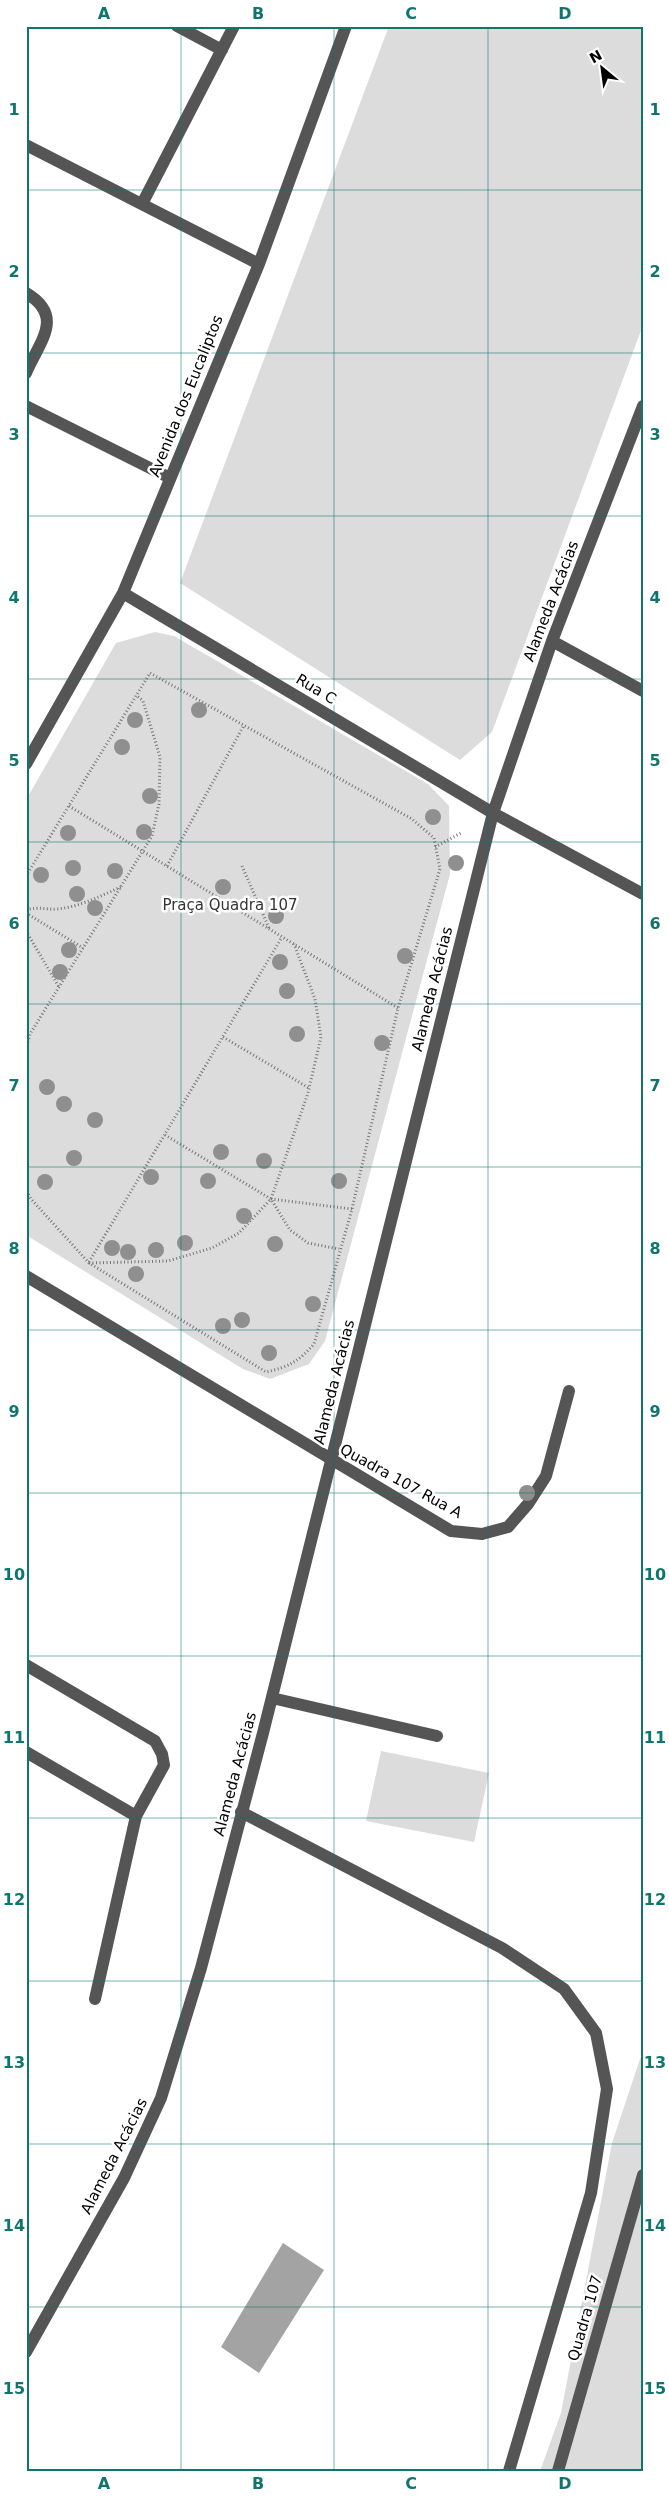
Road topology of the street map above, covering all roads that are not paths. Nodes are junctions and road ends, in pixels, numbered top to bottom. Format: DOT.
graph roads {
  1 [pos="177,26"];
  2 [pos="234,26"];
  3 [pos="346,26"];
  4 [pos="222,50"];
  5 [pos="26,145"];
  6 [pos="142,204"];
  7 [pos="259,264"];
  8 [pos="26,293"];
  9 [pos="26,373"];
  10 [pos="26,406"];
  11 [pos="643,406"];
  12 [pos="170,478"];
  13 [pos="123,593"];
  14 [pos="552,641"];
  15 [pos="643,692"];
  16 [pos="26,764"];
  17 [pos="493,812"];
  18 [pos="643,894"];
  19 [pos="26,1276"];
  20 [pos="569,1391"];
  21 [pos="331,1460"];
  22 [pos="26,1665"];
  23 [pos="272,1698"];
  24 [pos="437,1736"];
  25 [pos="26,1752"];
  26 [pos="241,1812"];
  27 [pos="136,1816"];
  28 [pos="94,1998"];
  29 [pos="643,2175"];
  30 [pos="26,2352"];
  31 [pos="509,2471"];
  32 [pos="558,2471"];
  1 -- 4 [label="street"];
  2 -- 4 [label="street"];
  3 -- 7 [label="street, Avenida dos Eucaliptos"];
  4 -- 6 [label="street"];
  5 -- 6 [label="street"];
  6 -- 7 [label="street"];
  7 -- 12 [label="street, Avenida dos Eucaliptos"];
  8 -- 9 [label="street"];
  10 -- 12 [label="street"];
  11 -- 14 [label="street, Alameda Acácias"];
  12 -- 13 [label="street, Avenida dos Eucaliptos"];
  13 -- 16 [label="street, Avenida dos Eucaliptos"];
  13 -- 17 [label="street, Rua C"];
  14 -- 15 [label="street"];
  14 -- 17 [label="street, Alameda Acácias"];
  17 -- 18 [label="street, Rua C"];
  17 -- 21 [label="street, Alameda Acácias"];
  19 -- 21 [label="street, Quadra 107 Rua A"];
  20 -- 21 [label="street, Quadra 107 Rua A"];
  21 -- 23 [label="street, Alameda Acácias"];
  22 -- 27 [label="street"];
  23 -- 24 [label="street"];
  23 -- 26 [label="street, Alameda Acácias"];
  25 -- 27 [label="street"];
  26 -- 30 [label="street, Alameda Acácias"];
  26 -- 31 [label="street"];
  27 -- 28 [label="street"];
  29 -- 32 [label="street, Quadra 107"];
}
